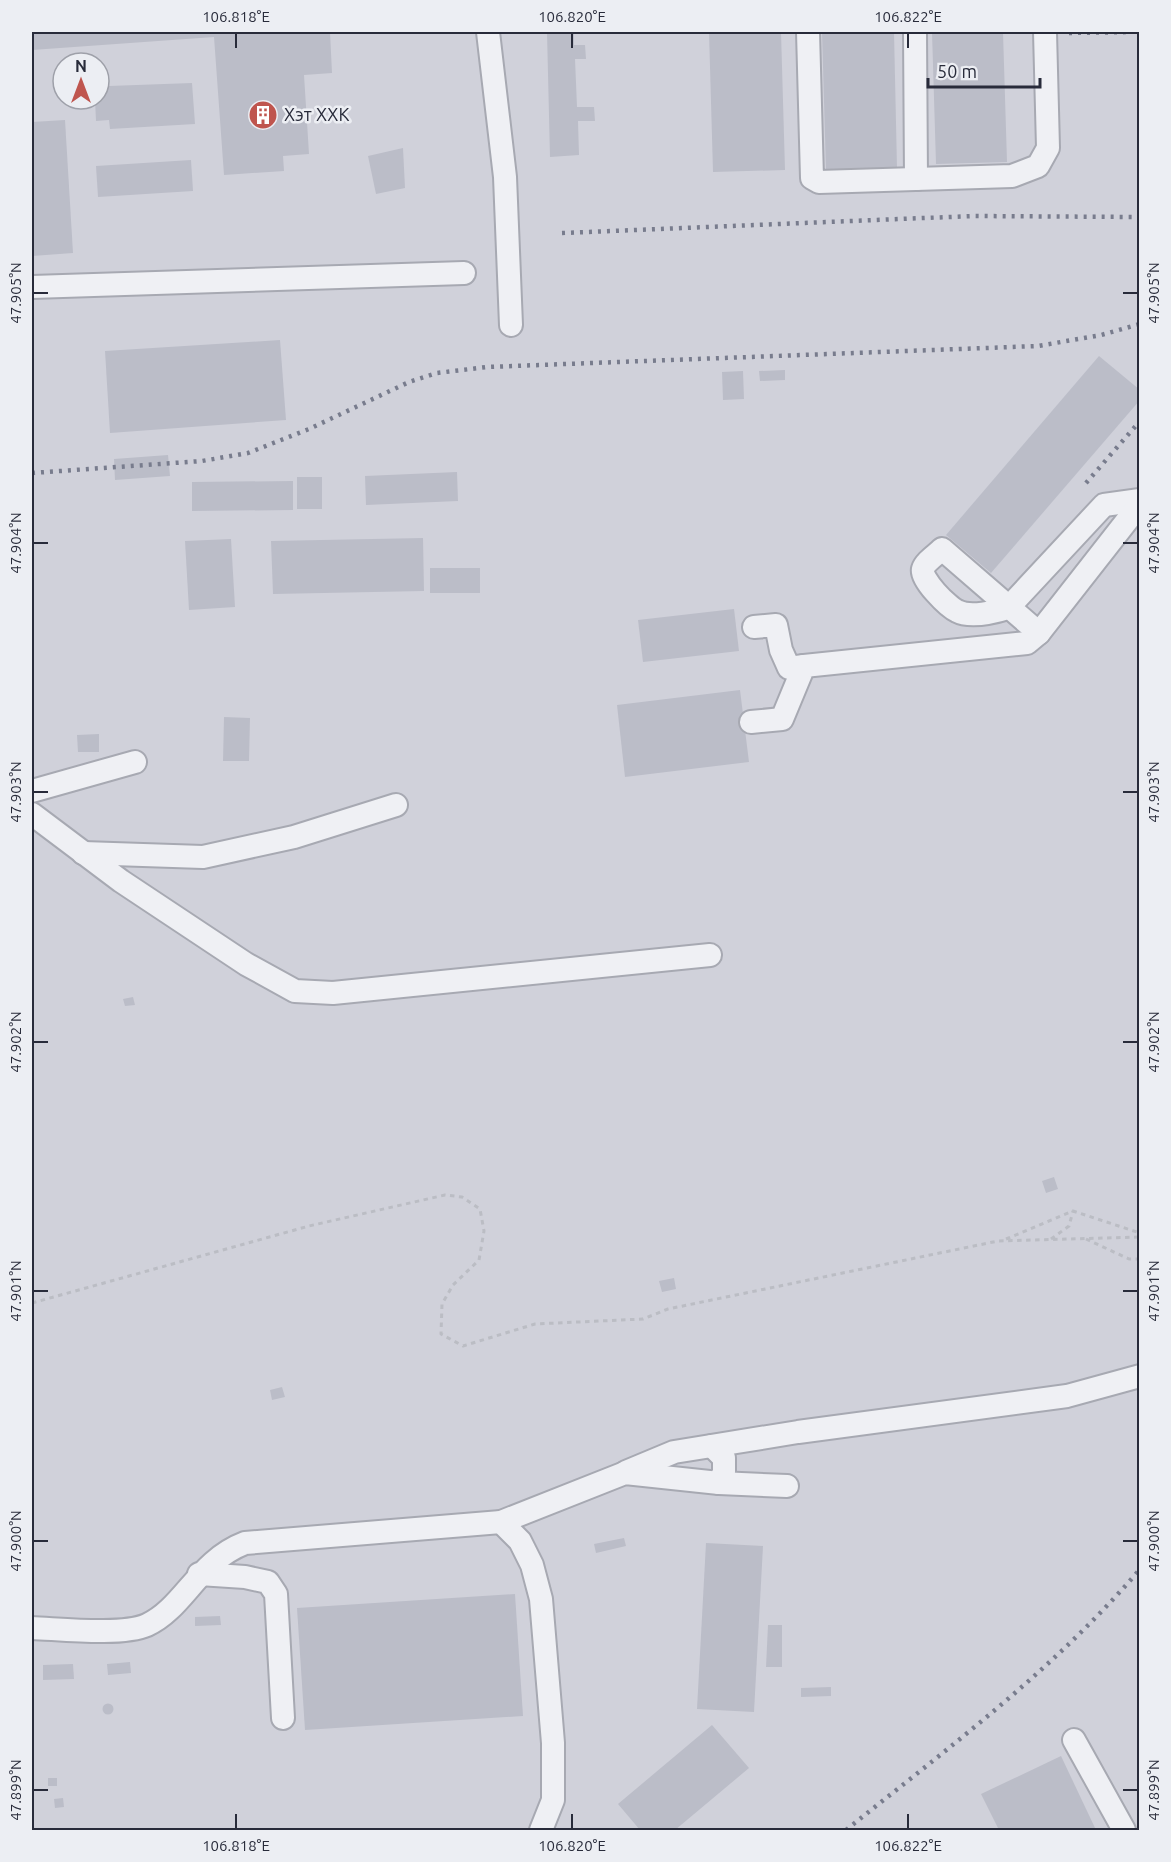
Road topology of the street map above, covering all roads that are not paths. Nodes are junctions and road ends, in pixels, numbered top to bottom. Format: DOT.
graph roads {
  1 [pos="488,32"];
  2 [pos="808,32"];
  3 [pos="915,32"];
  4 [pos="1045,32"];
  5 [pos="916,179"];
  6 [pos="464,273"];
  7 [pos="32,287"];
  8 [pos="512,325"];
  9 [pos="1140,502"];
  10 [pos="754,627"];
  11 [pos="1039,633"];
  12 [pos="804,666"];
  13 [pos="751,722"];
  14 [pos="135,762"];
  15 [pos="32,791"];
  16 [pos="396,805"];
  17 [pos="32,814"];
  18 [pos="83,853"];
  19 [pos="710,955"];
  20 [pos="1140,1376"];
  21 [pos="712,1446"];
  22 [pos="625,1473"];
  23 [pos="719,1483"];
  24 [pos="787,1486"];
  25 [pos="501,1522"];
  26 [pos="199,1574"];
  27 [pos="32,1628"];
  28 [pos="283,1718"];
  29 [pos="1074,1740"];
  30 [pos="541,1830"];
  31 [pos="1124,1830"];
  1 -- 8 [label="lane"];
  2 -- 5 [label="lane"];
  3 -- 5 [label="lane"];
  4 -- 5 [label="lane"];
  6 -- 7 [label="lane"];
  9 -- 11 [label="lane"];
  9 -- 11 [label="lane"];
  10 -- 12 [label="lane"];
  11 -- 12 [label="lane"];
  12 -- 13 [label="lane"];
  14 -- 15 [label="lane"];
  16 -- 18 [label="lane"];
  17 -- 18 [label="lane"];
  18 -- 19 [label="lane"];
  20 -- 21 [label="lane"];
  21 -- 22 [label="lane"];
  21 -- 23 [label="lane"];
  22 -- 23 [label="lane"];
  22 -- 25 [label="lane"];
  23 -- 24 [label="lane"];
  25 -- 26 [label="lane"];
  25 -- 30 [label="lane"];
  26 -- 27 [label="lane"];
  26 -- 28 [label="lane"];
  29 -- 31 [label="lane"];
}
